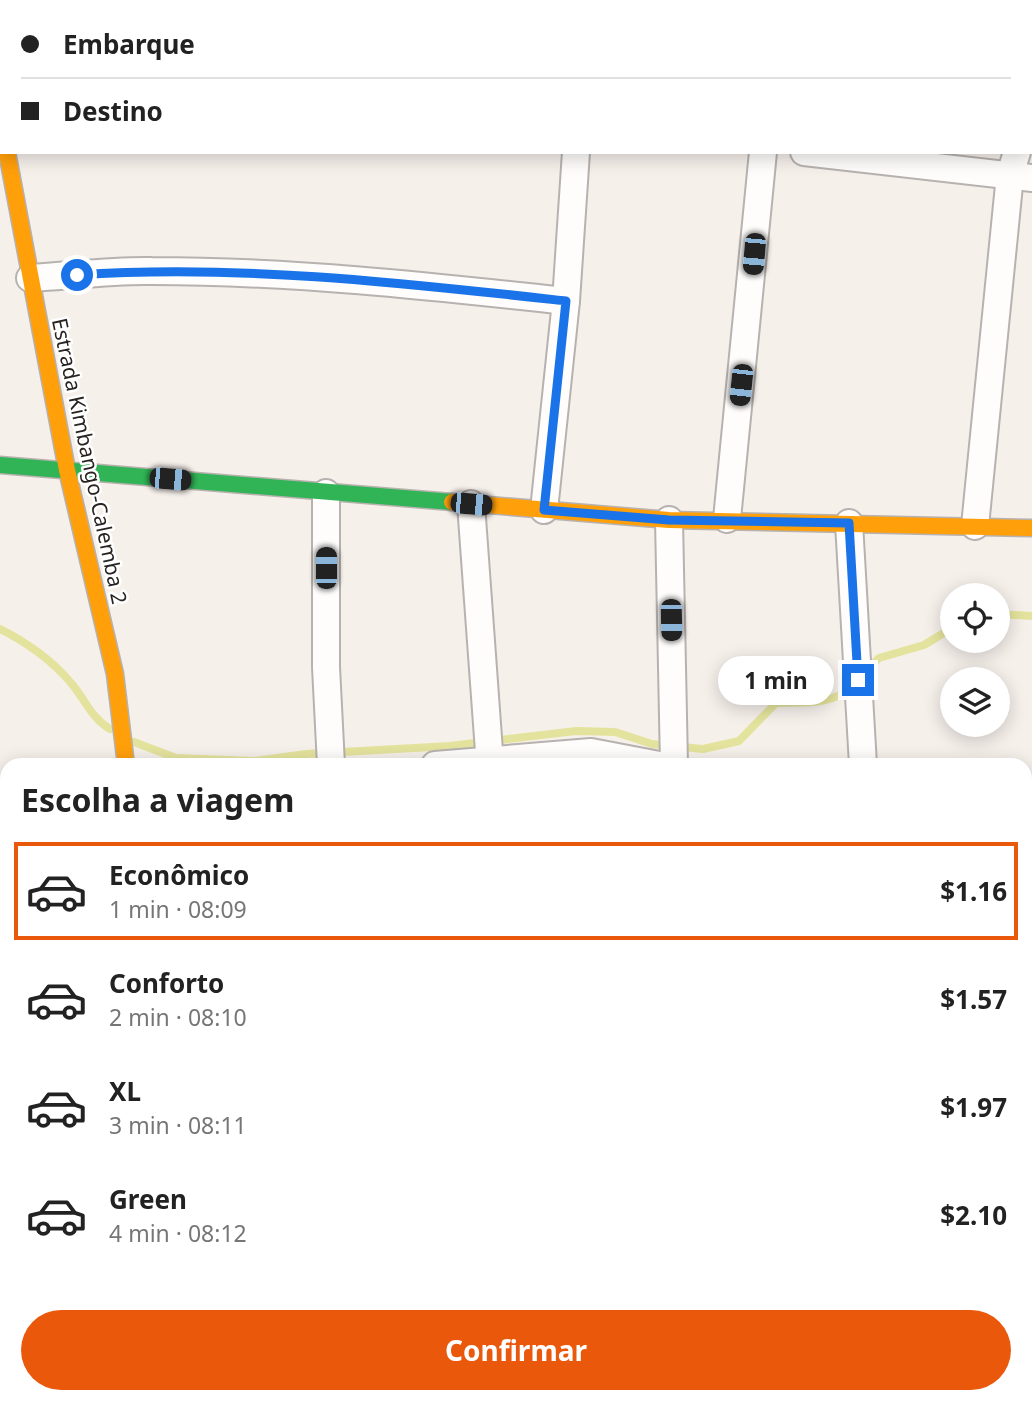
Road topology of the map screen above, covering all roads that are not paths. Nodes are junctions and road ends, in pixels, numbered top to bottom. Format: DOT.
graph roads {
  1 [pos="7,154"];
  2 [pos="576,154"];
  3 [pos="763,154"];
  4 [pos="831,154"];
  5 [pos="1020,168"];
  6 [pos="30,278"];
  7 [pos="566,301"];
  8 [pos="0,465"];
  9 [pos="67,470"];
  10 [pos="326,493"];
  11 [pos="471,504"];
  12 [pos="544,510"];
  13 [pos="727,519"];
  14 [pos="669,520"];
  15 [pos="849,523"];
  16 [pos="975,526"];
  17 [pos="1032,528"];
  18 [pos="125,758"];
  19 [pos="331,758"];
  20 [pos="490,758"];
  21 [pos="536,758"];
  22 [pos="622,758"];
  23 [pos="674,758"];
  24 [pos="863,758"];
  1 -- 6 [label="street, Estrada Kimbango-Calemba 2"];
  2 -- 7 [label="street"];
  3 -- 13 [label="street"];
  4 -- 5 [label="street"];
  5 -- 16 [label="street"];
  6 -- 7 [label="street"];
  6 -- 9 [label="street, Estrada Kimbango-Calemba 2"];
  7 -- 12 [label="street"];
  8 -- 9 [label="street"];
  9 -- 10 [label="street"];
  9 -- 18 [label="street, Estrada Kimbango-Calemba 2"];
  10 -- 11 [label="street"];
  10 -- 19 [label="street"];
  11 -- 12 [label="street"];
  11 -- 20 [label="street"];
  12 -- 14 [label="street"];
  13 -- 14 [label="street"];
  13 -- 15 [label="street"];
  14 -- 23 [label="street"];
  15 -- 16 [label="street"];
  15 -- 24 [label="street"];
  16 -- 17 [label="street"];
  21 -- 22 [label="street"];
}
